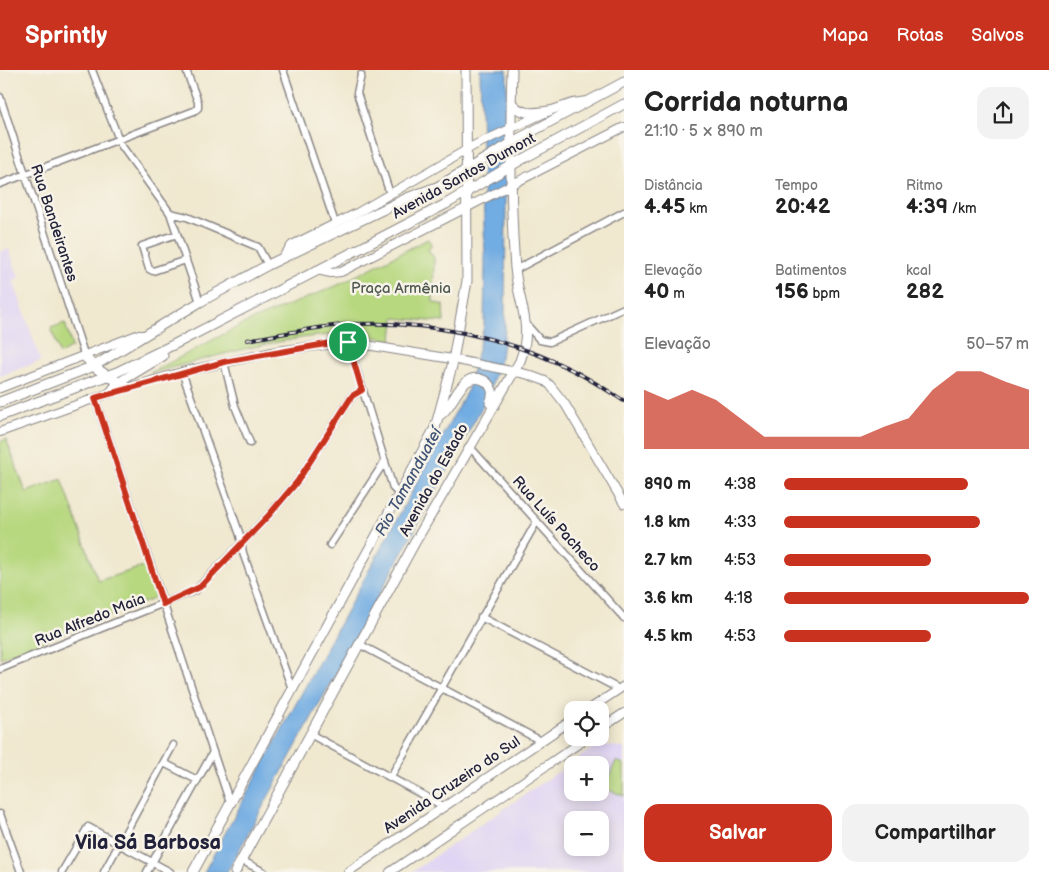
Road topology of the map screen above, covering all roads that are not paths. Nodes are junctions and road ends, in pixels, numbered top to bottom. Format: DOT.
graph roads {
  1 [pos="92,70"];
  2 [pos="186,70"];
  3 [pos="283,70"];
  4 [pos="466,70"];
  5 [pos="512,70"];
  6 [pos="361,75"];
  7 [pos="624,82"];
  8 [pos="0,97"];
  9 [pos="588,101"];
  10 [pos="511,102"];
  11 [pos="624,104"];
  12 [pos="549,111"];
  13 [pos="624,127"];
  14 [pos="509,128"];
  15 [pos="118,140"];
  16 [pos="510,144"];
  17 [pos="465,151"];
  18 [pos="509,168"];
  19 [pos="465,171"];
  20 [pos="25,175"];
  21 [pos="0,184"];
  22 [pos="510,185"];
  23 [pos="466,192"];
  24 [pos="390,194"];
  25 [pos="466,206"];
  26 [pos="624,212"];
  27 [pos="170,213"];
  28 [pos="335,223"];
  29 [pos="177,234"];
  30 [pos="283,258"];
  31 [pos="186,260"];
  32 [pos="268,265"];
  33 [pos="317,270"];
  34 [pos="515,270"];
  35 [pos="200,302"];
  36 [pos="624,308"];
  37 [pos="526,323"];
  38 [pos="145,336"];
  39 [pos="348,342"];
  40 [pos="177,343"];
  41 [pos="85,357"];
  42 [pos="452,359"];
  43 [pos="224,362"];
  44 [pos="94,366"];
  45 [pos="182,372"];
  46 [pos="513,372"];
  47 [pos="107,376"];
  48 [pos="122,385"];
  49 [pos="0,388"];
  50 [pos="362,390"];
  51 [pos="110,393"];
  52 [pos="95,398"];
  53 [pos="0,402"];
  54 [pos="440,415"];
  55 [pos="0,416"];
  56 [pos="486,416"];
  57 [pos="0,432"];
  58 [pos="250,443"];
  59 [pos="469,446"];
  60 [pos="385,461"];
  61 [pos="399,494"];
  62 [pos="624,504"];
  63 [pos="537,521"];
  64 [pos="241,543"];
  65 [pos="330,545"];
  66 [pos="163,604"];
  67 [pos="481,617"];
  68 [pos="624,618"];
  69 [pos="359,644"];
  70 [pos="0,669"];
  71 [pos="441,688"];
  72 [pos="622,688"];
  73 [pos="292,690"];
  74 [pos="602,701"];
  75 [pos="624,713"];
  76 [pos="609,723"];
  77 [pos="564,725"];
  78 [pos="310,734"];
  79 [pos="541,741"];
  80 [pos="173,745"];
  81 [pos="575,746"];
  82 [pos="213,752"];
  83 [pos="164,763"];
  84 [pos="390,778"];
  85 [pos="197,780"];
  86 [pos="230,803"];
  87 [pos="445,807"];
  88 [pos="0,814"];
  89 [pos="119,844"];
  90 [pos="241,860"];
  91 [pos="364,860"];
  92 [pos="152,862"];
  93 [pos="21,872"];
  94 [pos="62,872"];
  95 [pos="104,872"];
  96 [pos="146,872"];
  97 [pos="170,872"];
  98 [pos="193,872"];
  99 [pos="235,872"];
  100 [pos="264,872"];
  101 [pos="348,872"];
  102 [pos="355,872"];
  103 [pos="390,872"];
  1 -- 15 [label="street"];
  2 -- 15 [label="street"];
  3 -- 28 [label="street"];
  4 -- 17 [label="highway, Avenida do Estado"];
  5 -- 10 [label="highway, Avenida do Estado"];
  6 -- 24 [label="street"];
  7 -- 9 [label="highway, Avenida Santos Dumont"];
  8 -- 20 [label="street, Rua Bandeirantes"];
  9 -- 12 [label="main road, Avenida Santos Dumont"];
  9 -- 16 [label="highway, Avenida Santos Dumont"];
  10 -- 12 [label="highway"];
  10 -- 14 [label="highway, Avenida do Estado"];
  11 -- 18 [label="highway, Avenida Santos Dumont"];
  12 -- 14 [label="main road, Avenida Santos Dumont"];
  13 -- 22 [label="main road, Avenida Santos Dumont"];
  14 -- 16 [label="highway, Avenida do Estado"];
  14 -- 17 [label="main road, Avenida Santos Dumont"];
  15 -- 20 [label="street"];
  15 -- 27 [label="street"];
  16 -- 18 [label="highway, Avenida do Estado"];
  16 -- 19 [label="highway, Avenida Santos Dumont"];
  17 -- 19 [label="highway, Avenida do Estado"];
  17 -- 24 [label="main road, Avenida Santos Dumont"];
  18 -- 22 [label="highway, Avenida do Estado"];
  18 -- 23 [label="highway, Avenida Santos Dumont"];
  19 -- 23 [label="highway, Avenida do Estado"];
  19 -- 30 [label="highway, Avenida Santos Dumont"];
  20 -- 21 [label="street"];
  20 -- 41 [label="street, Rua Bandeirantes"];
  22 -- 25 [label="main road, Avenida Santos Dumont"];
  22 -- 34 [label="highway, Avenida do Estado"];
  23 -- 25 [label="highway, Avenida do Estado"];
  23 -- 33 [label="highway, Avenida Santos Dumont"];
  24 -- 28 [label="main road, Avenida Santos Dumont"];
  25 -- 33 [label="main road, Avenida Santos Dumont"];
  25 -- 42 [label="highway, Avenida do Estado"];
  26 -- 34 [label="street"];
  27 -- 29 [label="street"];
  27 -- 32 [label="street"];
  28 -- 30 [label="main road, Avenida Santos Dumont"];
  29 -- 31 [label="street"];
  29 -- 31 [label="street"];
  30 -- 32 [label="highway, Avenida Santos Dumont"];
  31 -- 35 [label="street"];
  32 -- 35 [label="highway, Avenida Santos Dumont"];
  33 -- 40 [label="highway, Avenida Santos Dumont"];
  34 -- 37 [label="highway, Avenida do Estado"];
  35 -- 38 [label="highway, Avenida Santos Dumont"];
  36 -- 37 [label="street"];
  37 -- 46 [label="highway, Avenida do Estado"];
  38 -- 41 [label="main road, Avenida Santos Dumont"];
  38 -- 44 [label="highway, Avenida Santos Dumont"];
  39 -- 42 [label="main road"];
  39 -- 43 [label="main road"];
  39 -- 50 [label="street"];
  40 -- 47 [label="highway, Avenida Santos Dumont"];
  40 -- 48 [label="highway"];
  41 -- 44 [label="highway"];
  41 -- 49 [label="main road, Avenida Santos Dumont"];
  42 -- 46 [label="main road"];
  42 -- 54 [label="highway, Avenida do Estado"];
  43 -- 45 [label="main road"];
  43 -- 58 [label="street"];
  44 -- 47 [label="highway"];
  44 -- 53 [label="highway, Avenida Santos Dumont"];
  45 -- 48 [label="main road"];
  45 -- 64 [label="street"];
  46 -- 56 [label="highway, Avenida do Estado"];
  46 -- 62 [label="main road"];
  47 -- 48 [label="highway"];
  47 -- 55 [label="highway, Avenida Santos Dumont"];
  48 -- 51 [label="highway"];
  50 -- 60 [label="street"];
  50 -- 64 [label="street, Rua Alfredo Maia"];
  51 -- 52 [label="main road"];
  52 -- 57 [label="main road"];
  52 -- 66 [label="street"];
  54 -- 56 [label="highway"];
  54 -- 61 [label="highway, Avenida do Estado"];
  56 -- 59 [label="highway, Avenida do Estado"];
  59 -- 63 [label="street, Rua Luís Pacheco"];
  59 -- 69 [label="highway, Avenida do Estado"];
  60 -- 61 [label="street"];
  60 -- 65 [label="street"];
  61 -- 73 [label="highway, Avenida do Estado"];
  63 -- 67 [label="street"];
  63 -- 68 [label="street, Rua Luís Pacheco"];
  64 -- 66 [label="street, Rua Alfredo Maia"];
  64 -- 73 [label="street"];
  66 -- 70 [label="street, Rua Alfredo Maia"];
  66 -- 82 [label="street"];
  67 -- 71 [label="street"];
  67 -- 72 [label="street"];
  69 -- 71 [label="street"];
  69 -- 78 [label="highway, Avenida do Estado"];
  71 -- 79 [label="street"];
  71 -- 84 [label="street"];
  72 -- 74 [label="main road"];
  73 -- 86 [label="highway, Avenida do Estado"];
  75 -- 76 [label="main road"];
  77 -- 79 [label="main road, Avenida Cruzeiro do Sul"];
  78 -- 84 [label="street"];
  78 -- 90 [label="highway, Avenida do Estado"];
  79 -- 87 [label="main road, Avenida Cruzeiro do Sul"];
  80 -- 83 [label="street"];
  81 -- 103 [label="main road"];
  82 -- 85 [label="street"];
  82 -- 86 [label="street"];
  83 -- 85 [label="street"];
  83 -- 89 [label="street"];
  84 -- 87 [label="street"];
  85 -- 92 [label="street"];
  86 -- 98 [label="highway, Avenida do Estado"];
  87 -- 91 [label="main road, Avenida Cruzeiro do Sul"];
  88 -- 93 [label="street"];
  89 -- 92 [label="street"];
  89 -- 94 [label="street"];
  89 -- 95 [label="street"];
  90 -- 99 [label="highway, Avenida do Estado"];
  90 -- 100 [label="street"];
  91 -- 101 [label="main road, Avenida Cruzeiro do Sul"];
  91 -- 102 [label="main road"];
  92 -- 96 [label="street"];
  92 -- 97 [label="street"];
}
